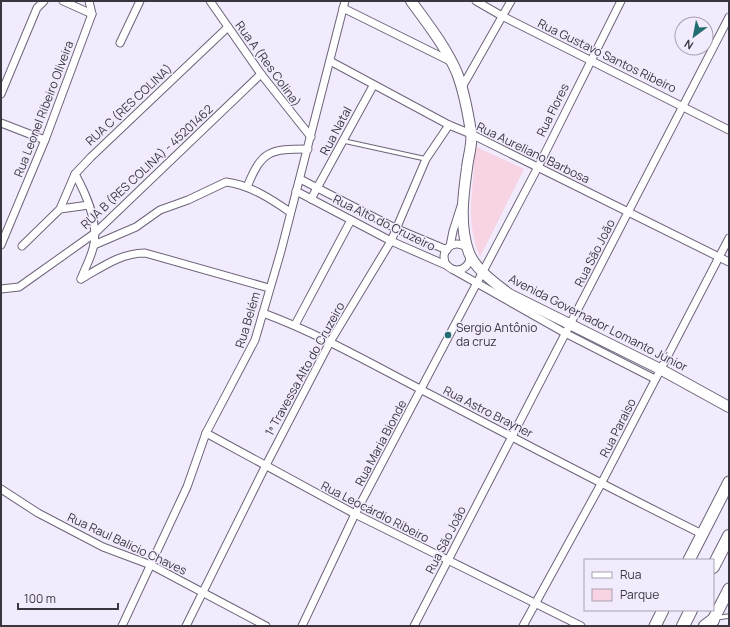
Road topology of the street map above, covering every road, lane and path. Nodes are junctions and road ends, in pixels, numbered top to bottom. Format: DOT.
graph roads {
  1 [pos="44,1"];
  2 [pos="64,1"];
  3 [pos="89,1"];
  4 [pos="140,1"];
  5 [pos="210,1"];
  6 [pos="411,1"];
  7 [pos="476,1"];
  8 [pos="511,1"];
  9 [pos="621,1"];
  10 [pos="344,5"];
  11 [pos="92,14"];
  12 [pos="502,16"];
  13 [pos="729,17"];
  14 [pos="228,27"];
  15 [pos="120,43"];
  16 [pos="590,60"];
  17 [pos="330,61"];
  18 [pos="450,62"];
  19 [pos="261,74"];
  20 [pos="373,86"];
  21 [pos="461,89"];
  22 [pos="1,94"];
  23 [pos="683,106"];
  24 [pos="1,124"];
  25 [pos="449,125"];
  26 [pos="729,130"];
  27 [pos="472,134"];
  28 [pos="311,137"];
  29 [pos="45,140"];
  30 [pos="344,141"];
  31 [pos="308,149"];
  32 [pos="426,159"];
  33 [pos="538,167"];
  34 [pos="75,174"];
  35 [pos="300,179"];
  36 [pos="247,187"];
  37 [pos="318,187"];
  38 [pos="296,191"];
  39 [pos="312,199"];
  40 [pos="462,202"];
  41 [pos="89,205"];
  42 [pos="60,209"];
  43 [pos="290,212"];
  44 [pos="628,212"];
  45 [pos="351,220"];
  46 [pos="397,229"];
  47 [pos="95,233"];
  48 [pos="729,238"];
  49 [pos="391,241"];
  50 [pos="1,245"];
  51 [pos="94,245"];
  52 [pos="22,246"];
  53 [pos="449,248"];
  54 [pos="469,254"];
  55 [pos="719,257"];
  56 [pos="729,262"];
  57 [pos="450,268"];
  58 [pos="483,272"];
  59 [pos="477,284"];
  60 [pos="269,288"];
  61 [pos="1,289"];
  62 [pos="262,313"];
  63 [pos="570,324"];
  64 [pos="295,325"];
  65 [pos="565,333"];
  66 [pos="330,342"];
  67 [pos="660,369"];
  68 [pos="655,379"];
  69 [pos="421,390"];
  70 [pos="729,407"];
  71 [pos="206,433"];
  72 [pos="512,436"];
  73 [pos="265,467"];
  74 [pos="601,484"];
  75 [pos="728,486"];
  76 [pos="1,489"];
  77 [pos="355,514"];
  78 [pos="702,534"];
  79 [pos="729,536"];
  80 [pos="690,559"];
  81 [pos="447,561"];
  82 [pos="151,565"];
  83 [pos="714,565"];
  84 [pos="729,589"];
  85 [pos="203,594"];
  86 [pos="535,603"];
  87 [pos="662,611"];
  88 [pos="690,611"];
  89 [pos="729,616"];
  90 [pos="711,623"];
  91 [pos="122,626"];
  92 [pos="186,626"];
  93 [pos="266,626"];
  94 [pos="302,626"];
  95 [pos="414,626"];
  96 [pos="523,626"];
  97 [pos="581,626"];
  98 [pos="655,626"];
  99 [pos="683,626"];
  1 -- 22 [label="street"];
  2 -- 11 [label="street"];
  3 -- 11 [label="street"];
  4 -- 15 [label="street"];
  5 -- 14 [label="street, Rua A (Res Colina)"];
  6 -- 18 [label="main road, Avenida Governador Lomanto Júnior"];
  7 -- 12 [label="street, Rua Gustavo Santos Ribeiro"];
  8 -- 12 [label="street"];
  9 -- 16 [label="street, Rua Flores"];
  10 -- 17 [label="street, Rua Belém"];
  10 -- 18 [label="street"];
  11 -- 29 [label="street, Rua Leonel Ribeiro Oliveira"];
  12 -- 16 [label="street, Rua Gustavo Santos Ribeiro"];
  12 -- 21 [label="street"];
  13 -- 23 [label="street, Rua São João"];
  14 -- 19 [label="street, Rua A (Res Colina)"];
  14 -- 34 [label="street, RUA C (RES COLINA)"];
  16 -- 23 [label="street, Rua Gustavo Santos Ribeiro"];
  16 -- 33 [label="street, Rua Flores"];
  17 -- 20 [label="street, Rua Aureliano Barbosa"];
  17 -- 28 [label="street, Rua Belém"];
  18 -- 21 [label="main road, Avenida Governador Lomanto Júnior"];
  19 -- 28 [label="street, Rua A (Res Colina)"];
  19 -- 47 [label="street, RUA B (RES COLINA) - 45201462"];
  20 -- 25 [label="street, Rua Aureliano Barbosa"];
  20 -- 30 [label="street, Rua Natal"];
  21 -- 27 [label="main road, Avenida Governador Lomanto Júnior"];
  23 -- 26 [label="street, Rua Gustavo Santos Ribeiro"];
  23 -- 44 [label="street, Rua São João"];
  24 -- 29 [label="street"];
  25 -- 27 [label="street, Rua Aureliano Barbosa"];
  25 -- 32 [label="street, 1ª Travessa Alto do Cruzeiro"];
  27 -- 33 [label="street, Rua Aureliano Barbosa"];
  27 -- 40 [label="main road, Avenida Governador Lomanto Júnior"];
  28 -- 31 [label="street, Rua Belém"];
  29 -- 50 [label="street, Rua Leonel Ribeiro Oliveira"];
  30 -- 32 [label="lane"];
  30 -- 37 [label="street, Rua Natal"];
  31 -- 35 [label="street, Rua Belém"];
  31 -- 36 [label="street"];
  32 -- 46 [label="street, 1ª Travessa Alto do Cruzeiro"];
  33 -- 44 [label="street, Rua Aureliano Barbosa"];
  33 -- 58 [label="street, Rua Flores"];
  34 -- 41 [label="street"];
  34 -- 42 [label="street, RUA C (RES COLINA)"];
  35 -- 37 [label="street, Rua Alto do Cruzeiro"];
  35 -- 38 [label="street, Rua Belém"];
  36 -- 43 [label="street"];
  36 -- 51 [label="street"];
  37 -- 39 [label="street"];
  37 -- 46 [label="street, Rua Alto do Cruzeiro"];
  38 -- 39 [label="street, Rua Alto do Cruzeiro"];
  38 -- 43 [label="street, Rua Belém"];
  39 -- 45 [label="street, Rua Alto do Cruzeiro"];
  40 -- 53 [label="street"];
  40 -- 54 [label="main road, Avenida Governador Lomanto Júnior"];
  41 -- 42 [label="street"];
  41 -- 47 [label="street"];
  42 -- 52 [label="street"];
  43 -- 60 [label="street, Rua Belém"];
  44 -- 55 [label="street, Rua Aureliano Barbosa"];
  44 -- 63 [label="street, Rua São João"];
  45 -- 49 [label="street, Rua Alto do Cruzeiro"];
  45 -- 64 [label="street"];
  46 -- 49 [label="street, 1ª Travessa Alto do Cruzeiro"];
  46 -- 53 [label="street, Rua Alto do Cruzeiro"];
  47 -- 51 [label="street"];
  47 -- 61 [label="street, RUA B (RES COLINA) - 45201462"];
  48 -- 55 [label="street, Rua Paraiso"];
  49 -- 57 [label="street, Rua Alto do Cruzeiro"];
  49 -- 66 [label="street, 1ª Travessa Alto do Cruzeiro"];
  51 -- 60 [label="street"];
  53 -- 54 [label="street"];
  53 -- 57 [label="street"];
  54 -- 57 [label="street"];
  54 -- 58 [label="main road, Avenida Governador Lomanto Júnior"];
  55 -- 56 [label="street, Rua Aureliano Barbosa"];
  55 -- 67 [label="street, Rua Paraiso"];
  57 -- 59 [label="street, Rua Alto do Cruzeiro"];
  58 -- 59 [label="street, Rua Maria Bionde"];
  58 -- 63 [label="main road, Avenida Governador Lomanto Júnior"];
  59 -- 65 [label="street, Rua Alto do Cruzeiro"];
  59 -- 69 [label="street, Rua Maria Bionde"];
  60 -- 62 [label="street, Rua Belém"];
  62 -- 64 [label="street, Rua Astro Brayner"];
  62 -- 71 [label="street, Rua Belém"];
  63 -- 65 [label="street, Rua São João"];
  63 -- 67 [label="main road, Avenida Governador Lomanto Júnior"];
  64 -- 66 [label="street, Rua Astro Brayner"];
  65 -- 68 [label="street, Rua Alto do Cruzeiro"];
  65 -- 72 [label="street, Rua São João"];
  66 -- 69 [label="street, Rua Astro Brayner"];
  66 -- 73 [label="street, 1ª Travessa Alto do Cruzeiro"];
  67 -- 68 [label="street, Rua Paraiso"];
  67 -- 70 [label="main road, Avenida Governador Lomanto Júnior"];
  68 -- 74 [label="street, Rua Paraiso"];
  69 -- 72 [label="street, Rua Astro Brayner"];
  69 -- 77 [label="street, Rua Maria Bionde"];
  71 -- 73 [label="street, Rua Leocárdio Ribeiro"];
  71 -- 82 [label="street, Rua Belém"];
  72 -- 74 [label="street, Rua Astro Brayner"];
  72 -- 81 [label="street, Rua São João"];
  73 -- 77 [label="street, Rua Leocárdio Ribeiro"];
  73 -- 85 [label="street, 1ª Travessa Alto do Cruzeiro"];
  74 -- 78 [label="street, Rua Astro Brayner"];
  74 -- 86 [label="street, Rua Paraiso"];
  75 -- 78 [label="main road"];
  76 -- 82 [label="street, Rua Raul Balicio Chaves"];
  77 -- 81 [label="street, Rua Leocárdio Ribeiro"];
  77 -- 94 [label="street, Rua Maria Bionde"];
  78 -- 80 [label="main road"];
  79 -- 83 [label="highway"];
  81 -- 86 [label="street, Rua Leocárdio Ribeiro"];
  81 -- 95 [label="street, Rua São João"];
  82 -- 85 [label="street, Rua Raul Balicio Chaves"];
  82 -- 91 [label="street, Rua Belém"];
  84 -- 90 [label="main road"];
  85 -- 92 [label="street, 1ª Travessa Alto do Cruzeiro"];
  85 -- 93 [label="street, Rua Raul Balicio Chaves"];
  86 -- 96 [label="street, Rua Paraiso"];
  86 -- 97 [label="street, Rua Leocárdio Ribeiro"];
  87 -- 98 [label="main road"];
  88 -- 99 [label="highway"];
  89 -- 90 [label="lane"];
}
